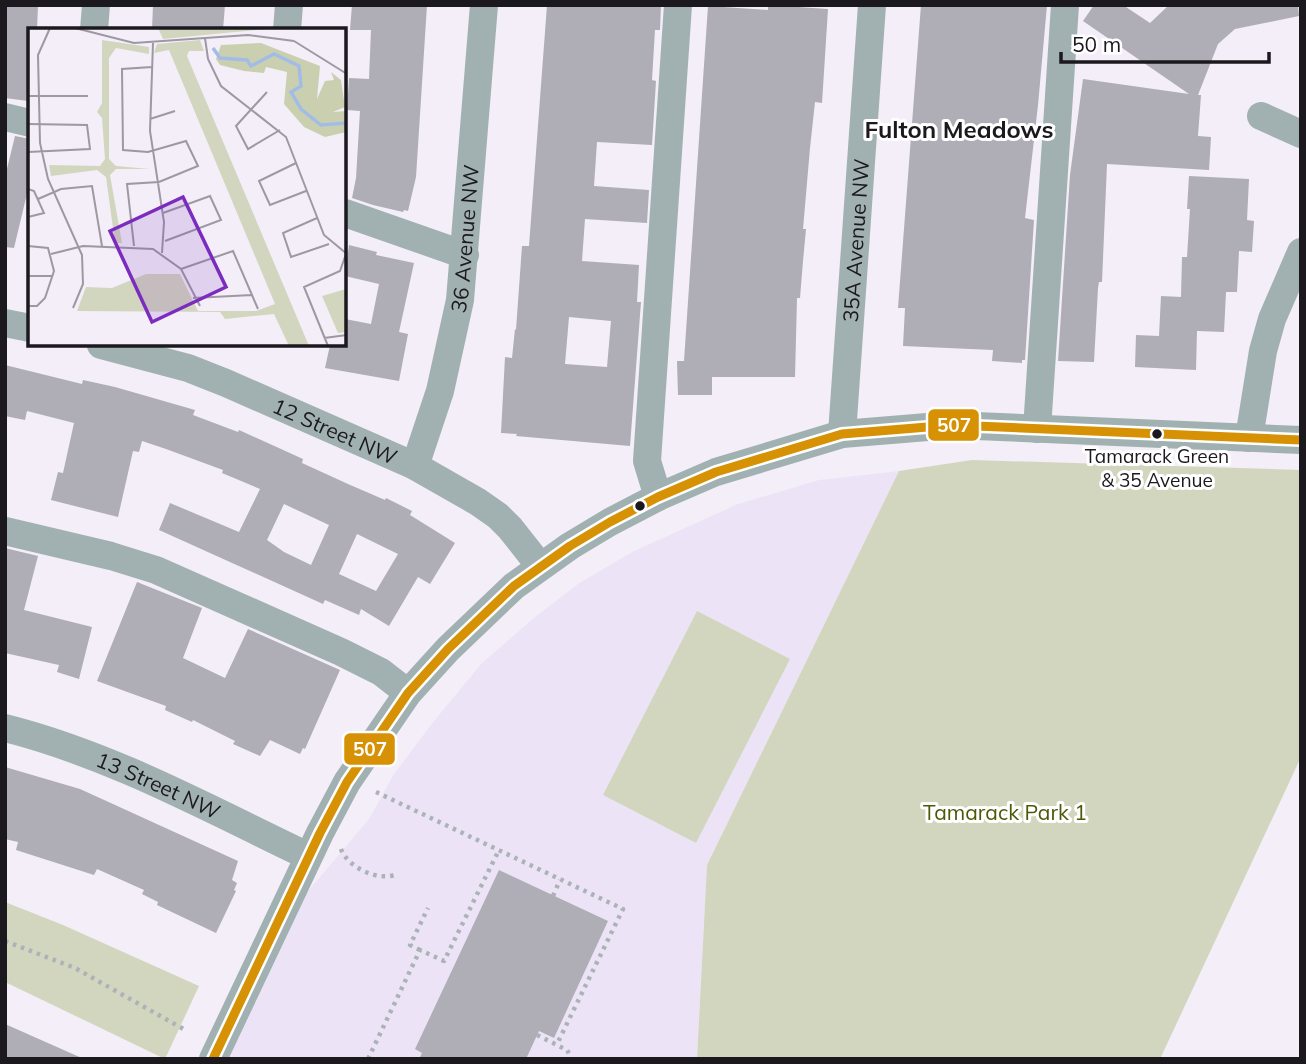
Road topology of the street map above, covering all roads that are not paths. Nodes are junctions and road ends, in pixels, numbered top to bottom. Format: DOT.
graph roads {
  1 [pos="96,5"];
  2 [pos="289,5"];
  3 [pos="484,5"];
  4 [pos="678,5"];
  5 [pos="872,5"];
  6 [pos="1065,5"];
  7 [pos="94,28"];
  8 [pos="287,28"];
  9 [pos="1261,116"];
  10 [pos="5,117"];
  11 [pos="28,123"];
  12 [pos="1301,134"];
  13 [pos="346,213"];
  14 [pos="1301,252"];
  15 [pos="465,255"];
  16 [pos="5,323"];
  17 [pos="28,328"];
  18 [pos="105,346"];
  19 [pos="1037,429"];
  20 [pos="842,434"];
  21 [pos="1249,438"];
  22 [pos="1301,440"];
  23 [pos="415,466"];
  24 [pos="658,497"];
  25 [pos="5,531"];
  26 [pos="540,566"];
  27 [pos="408,693"];
  28 [pos="5,729"];
  29 [pos="308,856"];
  30 [pos="213,1059"];
  1 -- 7 [label="street"];
  2 -- 8 [label="street"];
  3 -- 15 [label="street, 36 Avenue NW"];
  4 -- 24 [label="street"];
  5 -- 20 [label="street, 35A Avenue NW"];
  6 -- 19 [label="street"];
  9 -- 12 [label="street"];
  10 -- 11 [label="street"];
  13 -- 15 [label="street"];
  14 -- 21 [label="street"];
  15 -- 23 [label="street, 36 Avenue NW"];
  16 -- 17 [label="street"];
  18 -- 23 [label="street, 12 Street NW"];
  19 -- 20 [label="street"];
  19 -- 21 [label="street"];
  20 -- 24 [label="street"];
  21 -- 22 [label="street"];
  23 -- 26 [label="street, 12 Street NW"];
  24 -- 26 [label="street"];
  25 -- 27 [label="street"];
  26 -- 27 [label="street"];
  27 -- 29 [label="street"];
  28 -- 29 [label="street, 13 Street NW"];
  29 -- 30 [label="street"];
}
